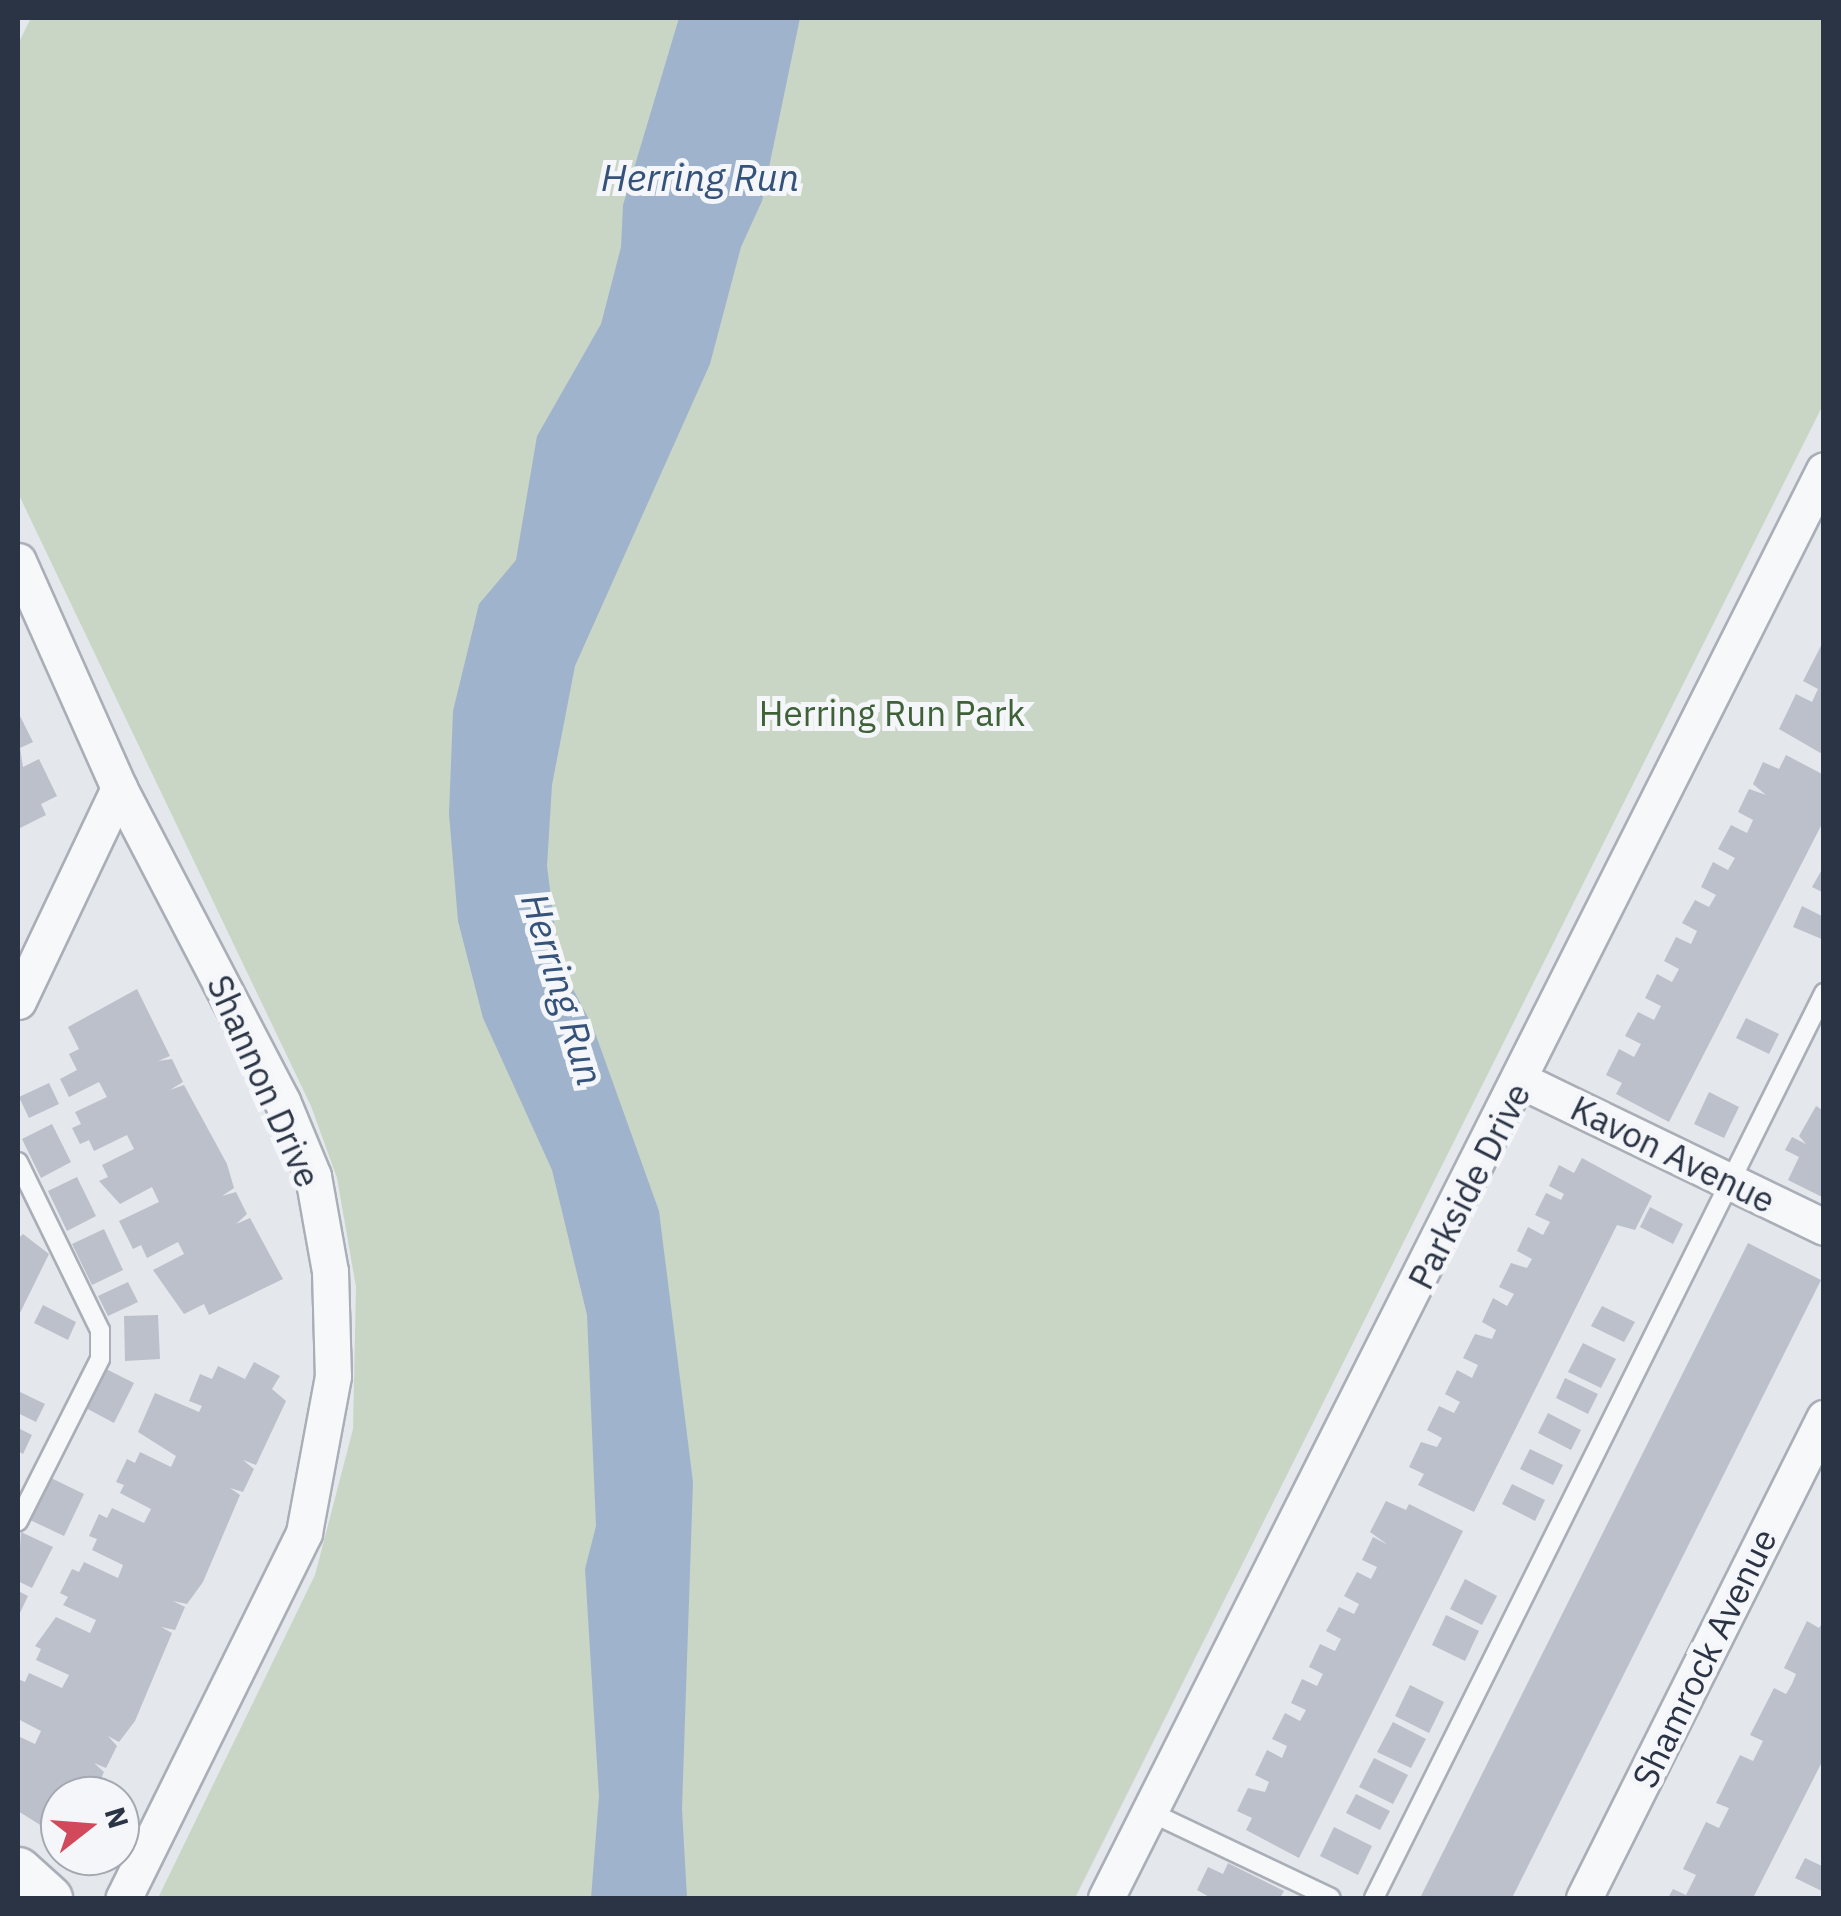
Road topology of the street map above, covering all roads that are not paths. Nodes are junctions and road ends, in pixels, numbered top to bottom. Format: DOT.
graph roads {
  1 [pos="1824,470"];
  2 [pos="18,561"];
  3 [pos="120,788"];
  4 [pos="1824,994"];
  5 [pos="18,1001"];
  6 [pos="1522,1081"];
  7 [pos="18,1162"];
  8 [pos="1729,1181"];
  9 [pos="1824,1227"];
  10 [pos="1824,1418"];
  11 [pos="18,1521"];
  12 [pos="1150,1812"];
  13 [pos="18,1870"];
  14 [pos="50,1898"];
  15 [pos="124,1898"];
  16 [pos="1106,1898"];
  17 [pos="1331,1898"];
  18 [pos="1374,1898"];
  19 [pos="1584,1898"];
  1 -- 6 [label="street, Parkside Drive"];
  2 -- 3 [label="street, Shannon Drive"];
  3 -- 5 [label="street"];
  3 -- 15 [label="street, Shannon Drive"];
  4 -- 8 [label="lane"];
  6 -- 8 [label="street, Kavon Avenue"];
  6 -- 12 [label="street, Parkside Drive"];
  7 -- 11 [label="lane"];
  8 -- 9 [label="street, Kavon Avenue"];
  8 -- 18 [label="lane"];
  10 -- 19 [label="street, Shamrock Avenue"];
  12 -- 16 [label="street, Parkside Drive"];
  12 -- 17 [label="lane"];
  13 -- 14 [label="street"];
}
